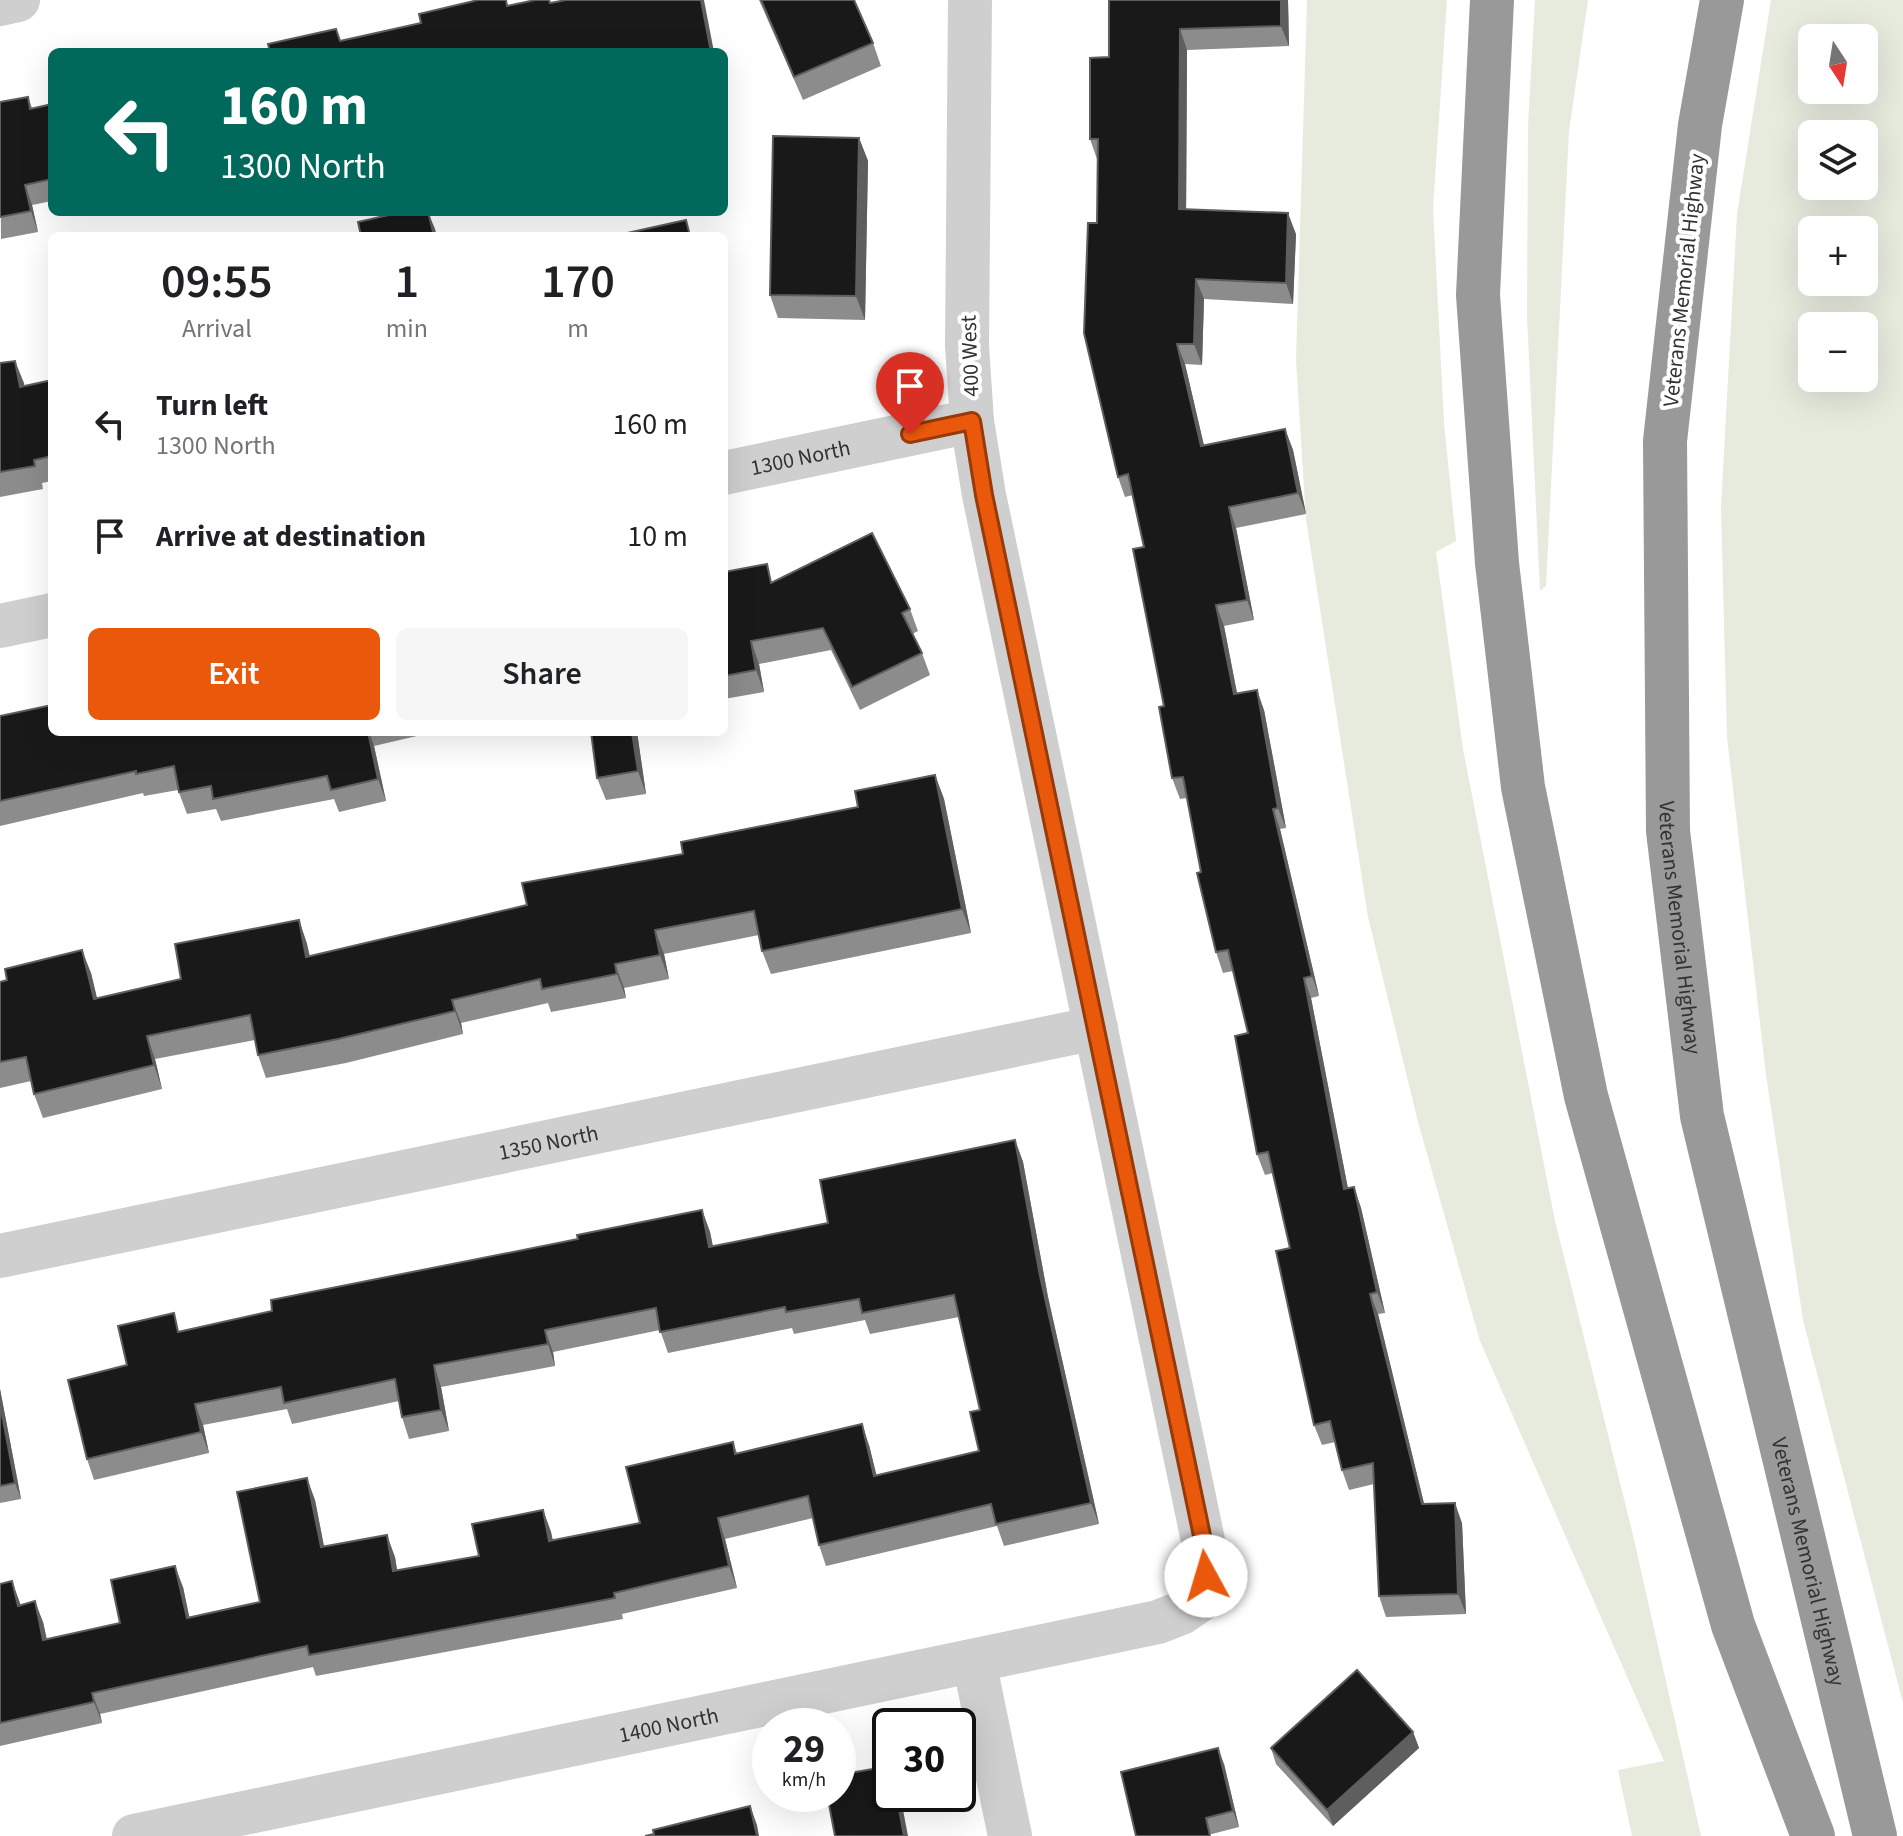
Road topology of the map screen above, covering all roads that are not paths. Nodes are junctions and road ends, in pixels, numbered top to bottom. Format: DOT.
graph roads {
  1 [pos="18,0"];
  2 [pos="970,0"];
  3 [pos="1492,0"];
  4 [pos="1722,0"];
  5 [pos="0,4"];
  6 [pos="972,421"];
  7 [pos="728,472"];
  8 [pos="48,616"];
  9 [pos="0,626"];
  10 [pos="1096,1028"];
  11 [pos="0,1256"];
  12 [pos="1200,1600"];
  13 [pos="974,1661"];
  14 [pos="134,1836"];
  15 [pos="1010,1836"];
  16 [pos="1813,1836"];
  17 [pos="1875,1836"];
  1 -- 5 [label="street"];
  2 -- 6 [label="street, 400 West"];
  3 -- 16 [label="highway"];
  4 -- 17 [label="highway, Veterans Memorial Highway"];
  6 -- 7 [label="street, 1300 North"];
  6 -- 10 [label="street, 400 West"];
  8 -- 9 [label="street"];
  10 -- 11 [label="street, 1350 North"];
  10 -- 12 [label="street, 400 West"];
  12 -- 13 [label="street, 1400 North"];
  13 -- 14 [label="street, 1400 North"];
  13 -- 15 [label="street"];
}
